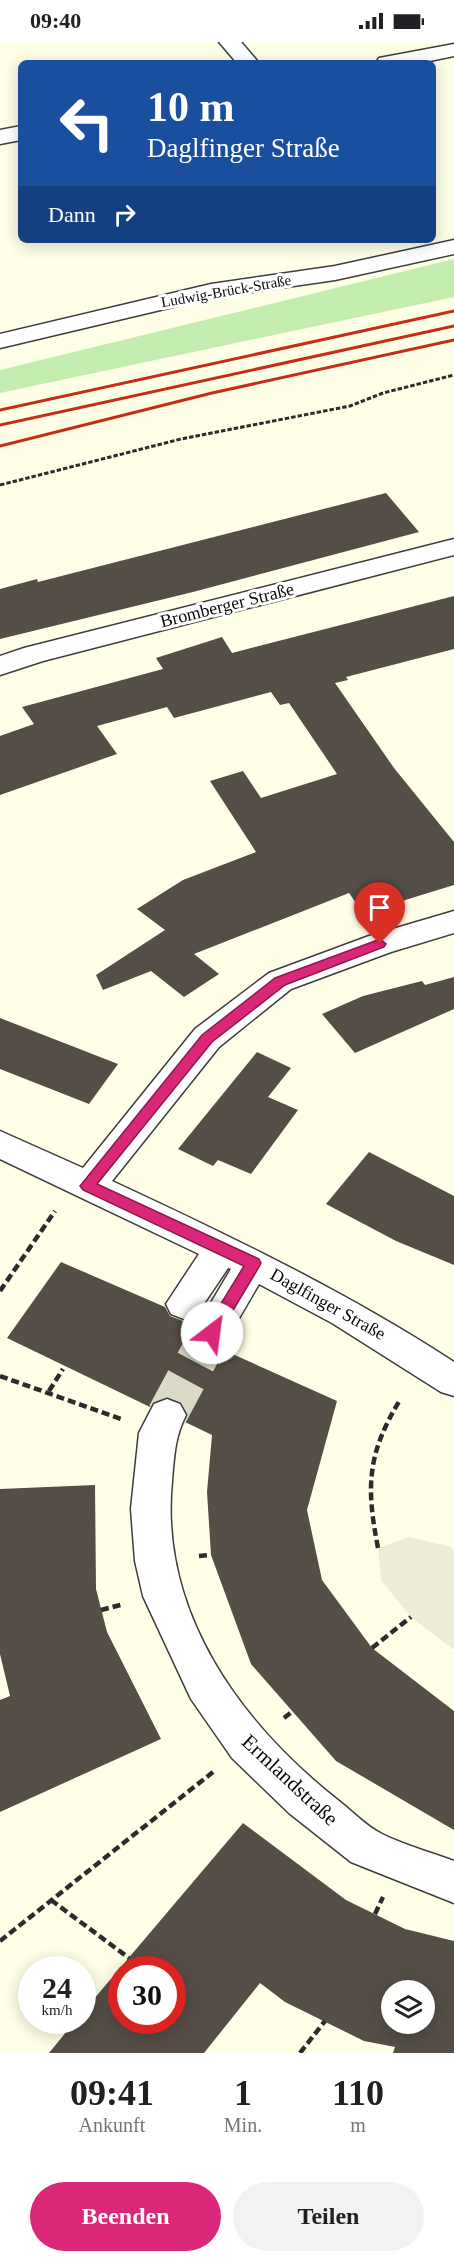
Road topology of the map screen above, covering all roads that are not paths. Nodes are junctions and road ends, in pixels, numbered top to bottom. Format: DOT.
graph roads {
  1 [pos="230,42"];
  2 [pos="454,50"];
  3 [pos="245,60"];
  4 [pos="402,60"];
  5 [pos="18,133"];
  6 [pos="0,136"];
  7 [pos="454,247"];
  8 [pos="0,341"];
  9 [pos="454,547"];
  10 [pos="0,666"];
  11 [pos="454,922"];
  12 [pos="0,1144"];
  13 [pos="82,1183"];
  14 [pos="222,1249"];
  15 [pos="253,1263"];
  16 [pos="184,1304"];
  17 [pos="212,1333"];
  18 [pos="454,1381"];
  19 [pos="163,1424"];
  20 [pos="454,1881"];
  1 -- 3 [label="street"];
  2 -- 4 [label="street"];
  5 -- 6 [label="street"];
  7 -- 8 [label="street, Ludwig-Brück-Straße"];
  9 -- 10 [label="street, Bromberger Straße"];
  11 -- 13 [label="street"];
  12 -- 13 [label="street, Daglfinger Straße"];
  13 -- 14 [label="street, Daglfinger Straße"];
  14 -- 15 [label="street, Daglfinger Straße"];
  14 -- 16 [label="street"];
  15 -- 17 [label="street"];
  15 -- 18 [label="street, Daglfinger Straße"];
  19 -- 20 [label="street, Ermlandstraße"];
}
